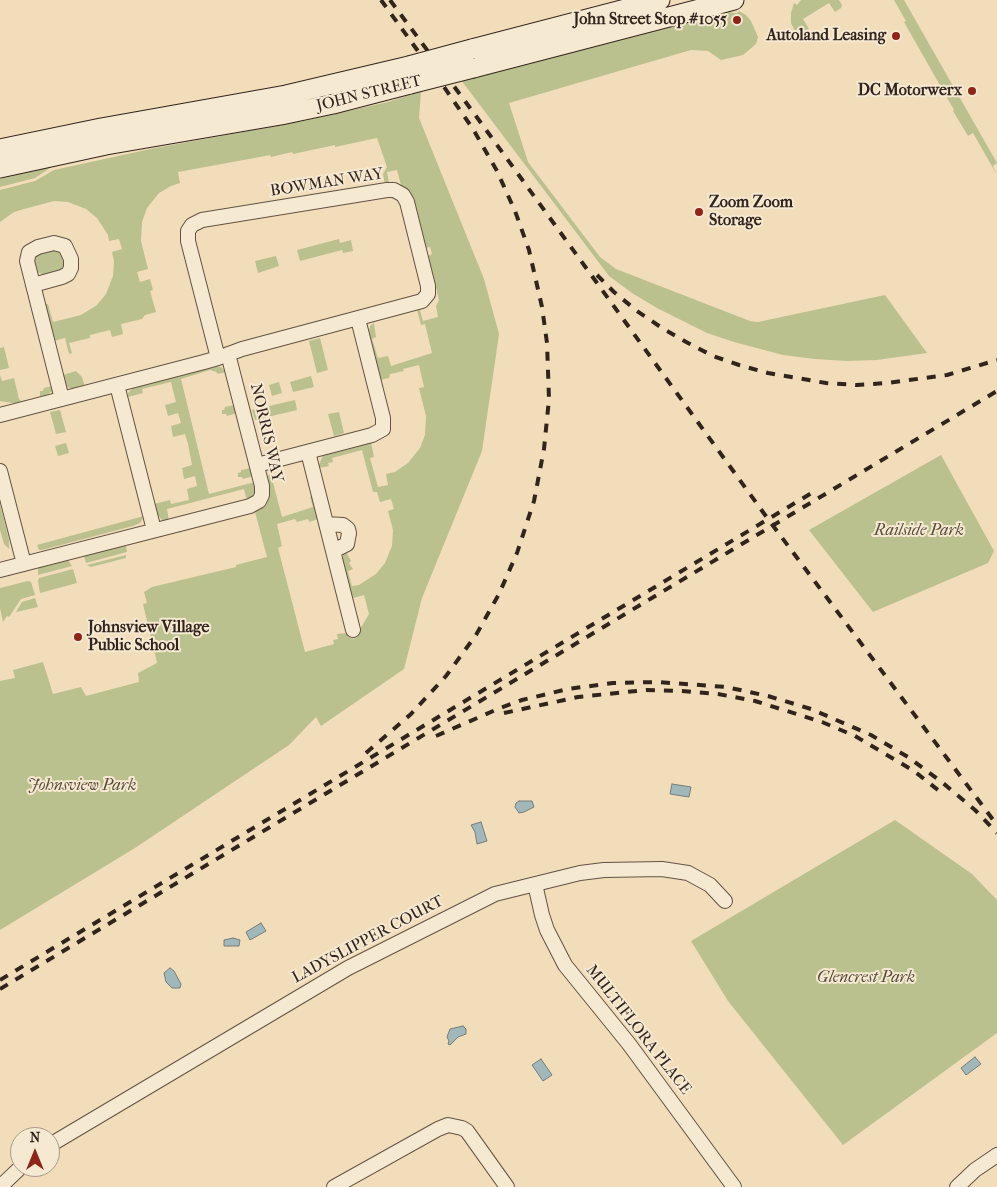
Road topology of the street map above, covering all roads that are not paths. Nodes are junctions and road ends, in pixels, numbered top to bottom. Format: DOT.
graph roads {
  1 [pos="660,0"];
  2 [pos="734,0"];
  3 [pos="473,59"];
  4 [pos="409,75"];
  5 [pos="0,149"];
  6 [pos="0,168"];
  7 [pos="34,285"];
  8 [pos="358,319"];
  9 [pos="223,356"];
  10 [pos="117,385"];
  11 [pos="62,399"];
  12 [pos="0,415"];
  13 [pos="308,452"];
  14 [pos="257,465"];
  15 [pos="0,471"];
  16 [pos="326,524"];
  17 [pos="154,530"];
  18 [pos="333,551"];
  19 [pos="24,564"];
  20 [pos="0,570"];
  21 [pos="353,630"];
  22 [pos="535,884"];
  23 [pos="725,901"];
  24 [pos="60,1138"];
  25 [pos="997,1155"];
  26 [pos="10,1177"];
  27 [pos="0,1187"];
  28 [pos="334,1187"];
  29 [pos="507,1187"];
  30 [pos="734,1187"];
  31 [pos="957,1187"];
  1 -- 3 [label="main road, JOHN STREET"];
  2 -- 3 [label="main road, JOHN STREET"];
  3 -- 4 [label="main road, JOHN STREET, bridge"];
  4 -- 5 [label="main road, JOHN STREET"];
  4 -- 6 [label="main road, JOHN STREET"];
  7 -- 11 [label="street"];
  8 -- 9 [label="street, BOWMAN WAY"];
  8 -- 9 [label="street, BOWMAN WAY"];
  8 -- 13 [label="street"];
  9 -- 10 [label="street, BOWMAN WAY"];
  9 -- 14 [label="street, NORRIS WAY"];
  10 -- 11 [label="street, BOWMAN WAY"];
  10 -- 17 [label="street"];
  11 -- 12 [label="street, BOWMAN WAY"];
  13 -- 14 [label="street"];
  13 -- 16 [label="street"];
  14 -- 17 [label="street, NORRIS WAY"];
  15 -- 19 [label="street"];
  16 -- 18 [label="street"];
  16 -- 18 [label="street"];
  17 -- 19 [label="street, NORRIS WAY"];
  18 -- 21 [label="street"];
  19 -- 20 [label="street, NORRIS WAY"];
  22 -- 23 [label="street, LADYSLIPPER COURT"];
  22 -- 24 [label="street, LADYSLIPPER COURT"];
  22 -- 30 [label="street, MULTIFLORA PLACE"];
  25 -- 31 [label="street"];
  26 -- 27 [label="street"];
  28 -- 29 [label="street"];
}
